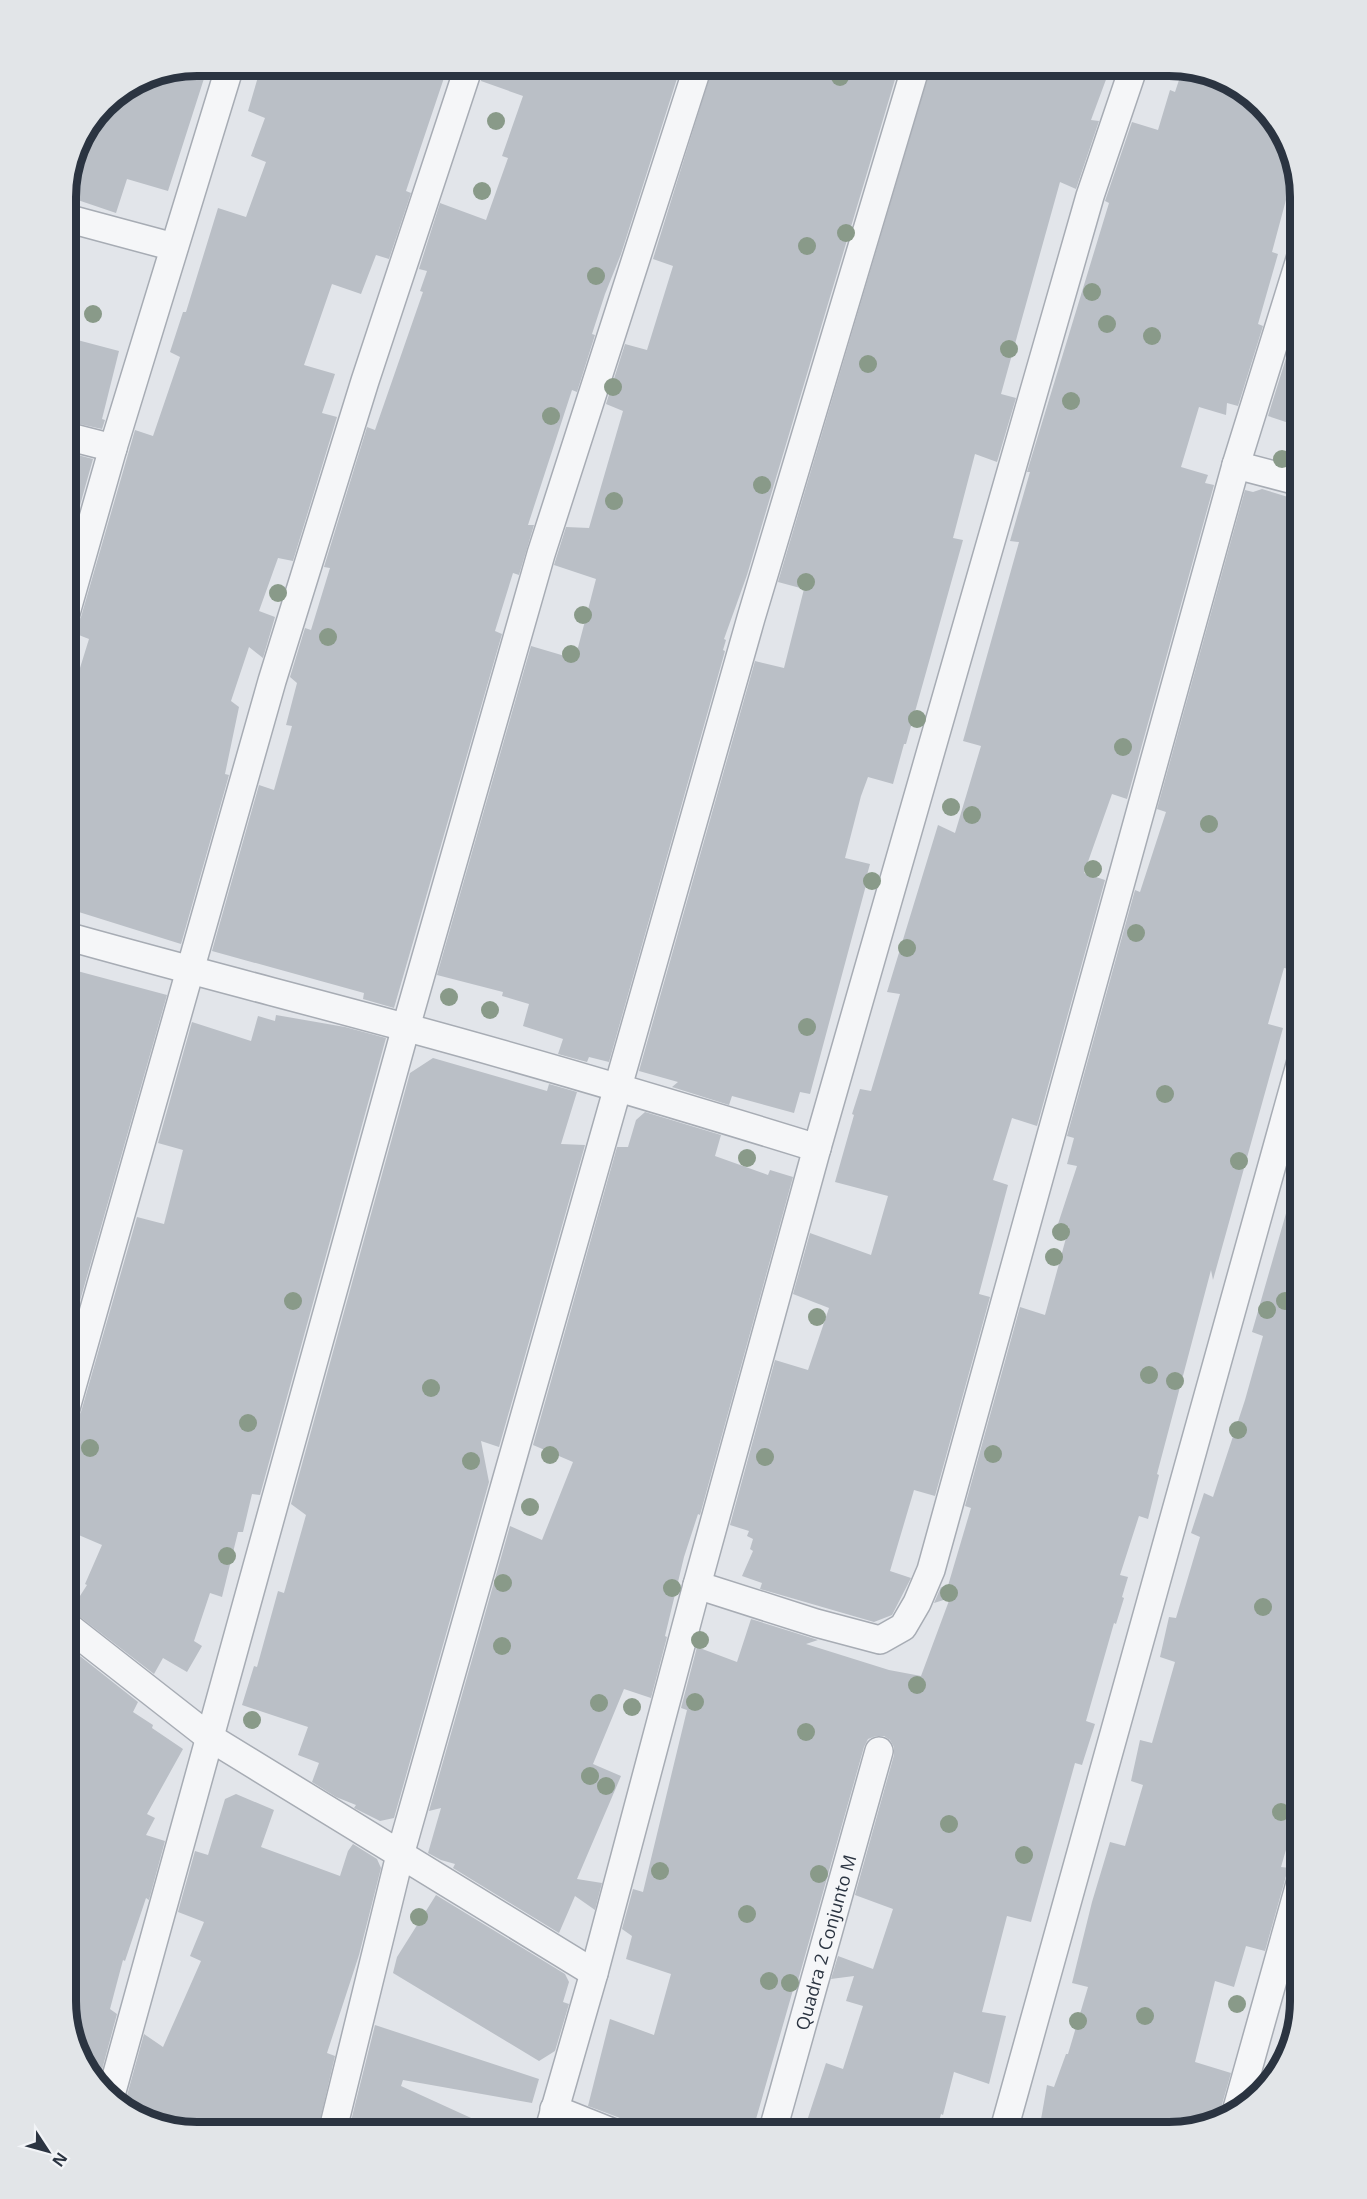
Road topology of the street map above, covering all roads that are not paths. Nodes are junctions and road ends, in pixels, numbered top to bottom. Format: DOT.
graph roads {
  1 [pos="227,77"];
  2 [pos="465,77"];
  3 [pos="694,77"];
  4 [pos="913,77"];
  5 [pos="1130,77"];
  6 [pos="77,221"];
  7 [pos="174,248"];
  8 [pos="1291,288"];
  9 [pos="77,439"];
  10 [pos="113,448"];
  11 [pos="1236,465"];
  12 [pos="1291,479"];
  13 [pos="77,575"];
  14 [pos="77,939"];
  15 [pos="191,972"];
  16 [pos="406,1027"];
  17 [pos="619,1087"];
  18 [pos="1291,1097"];
  19 [pos="818,1148"];
  20 [pos="76,1372"];
  21 [pos="697,1586"];
  22 [pos="76,1633"];
  23 [pos="209,1737"];
  24 [pos="879,1751"];
  25 [pos="400,1855"];
  26 [pos="1291,1916"];
  27 [pos="594,1973"];
  28 [pos="113,2087"];
  29 [pos="1239,2100"];
  30 [pos="551,2121"];
  31 [pos="335,2122"];
  32 [pos="775,2122"];
  33 [pos="1006,2122"];
  1 -- 7 [label="street"];
  2 -- 15 [label="street"];
  3 -- 16 [label="street"];
  4 -- 17 [label="street"];
  5 -- 19 [label="street"];
  6 -- 7 [label="street"];
  7 -- 10 [label="street"];
  8 -- 11 [label="street"];
  9 -- 10 [label="street"];
  10 -- 13 [label="street"];
  11 -- 12 [label="street"];
  11 -- 21 [label="street"];
  14 -- 15 [label="street"];
  15 -- 16 [label="street"];
  15 -- 20 [label="street"];
  16 -- 17 [label="street"];
  16 -- 23 [label="street"];
  17 -- 19 [label="street"];
  17 -- 25 [label="street"];
  18 -- 33 [label="street"];
  19 -- 21 [label="street"];
  21 -- 27 [label="street"];
  22 -- 23 [label="street"];
  23 -- 25 [label="street"];
  23 -- 28 [label="street"];
  24 -- 32 [label="street, Quadra 2 Conjunto M"];
  25 -- 27 [label="street"];
  25 -- 31 [label="street"];
  26 -- 29 [label="street"];
  27 -- 30 [label="street"];
}
